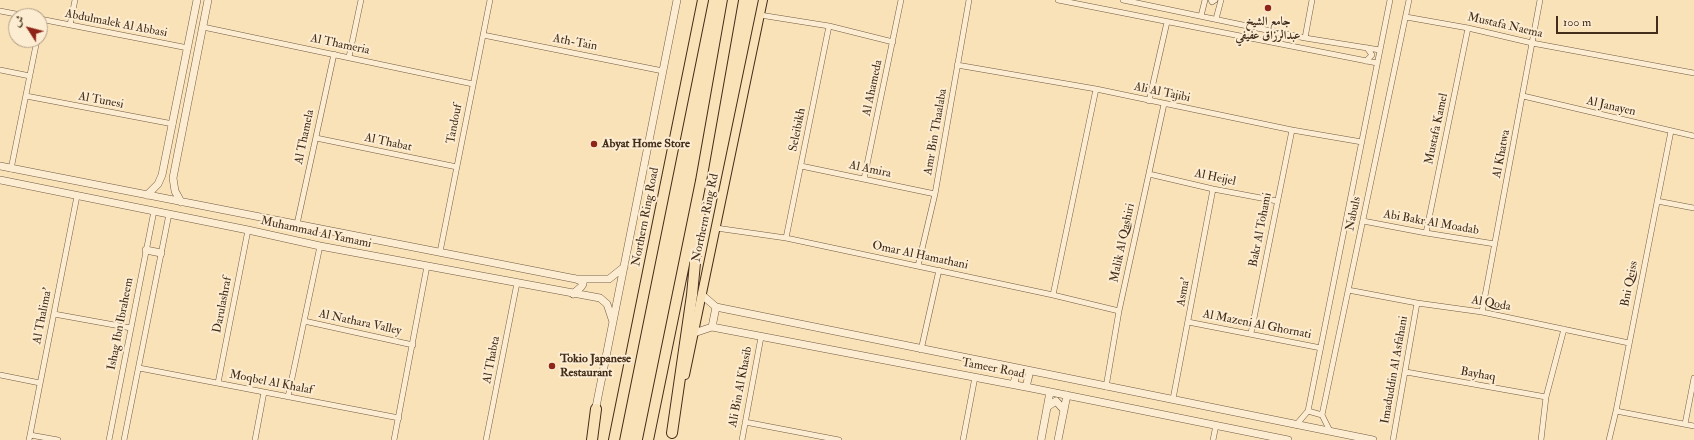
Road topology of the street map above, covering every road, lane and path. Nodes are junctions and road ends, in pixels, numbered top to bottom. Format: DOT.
graph roads {
  1 [pos="75,0"];
  2 [pos="197,0"];
  3 [pos="208,0"];
  4 [pos="361,0"];
  5 [pos="490,0"];
  6 [pos="677,0"];
  7 [pos="702,0"];
  8 [pos="733,0"];
  9 [pos="763,0"];
  10 [pos="901,0"];
  11 [pos="969,0"];
  12 [pos="1058,0"];
  13 [pos="1123,0"];
  14 [pos="1205,0"];
  15 [pos="1211,0"];
  16 [pos="1215,0"];
  17 [pos="1221,0"];
  18 [pos="1312,0"];
  19 [pos="1390,0"];
  20 [pos="1409,0"];
  21 [pos="1540,0"];
  22 [pos="760,15"];
  23 [pos="1201,16"];
  24 [pos="1406,17"];
  25 [pos="1216,19"];
  26 [pos="48,20"];
  27 [pos="1167,22"];
  28 [pos="70,25"];
  29 [pos="829,26"];
  30 [pos="203,27"];
  31 [pos="1468,28"];
  32 [pos="483,35"];
  33 [pos="1305,38"];
  34 [pos="893,42"];
  35 [pos="1532,43"];
  36 [pos="35,48"];
  37 [pos="188,48"];
  38 [pos="1367,48"];
  39 [pos="1380,50"];
  40 [pos="334,54"];
  41 [pos="349,57"];
  42 [pos="1366,61"];
  43 [pos="1377,63"];
  44 [pos="957,65"];
  45 [pos="0,70"];
  46 [pos="663,70"];
  47 [pos="1694,74"];
  48 [pos="30,76"];
  49 [pos="473,84"];
  50 [pos="1096,89"];
  51 [pos="26,96"];
  52 [pos="1523,96"];
  53 [pos="1148,101"];
  54 [pos="1164,104"];
  55 [pos="173,124"];
  56 [pos="1292,130"];
  57 [pos="1671,131"];
  58 [pos="1694,136"];
  59 [pos="316,138"];
  60 [pos="1362,142"];
  61 [pos="0,166"];
  62 [pos="801,166"];
  63 [pos="457,167"];
  64 [pos="11,169"];
  65 [pos="164,169"];
  66 [pos="175,169"];
  67 [pos="1149,174"];
  68 [pos="864,179"];
  69 [pos="0,180"];
  70 [pos="701,181"];
  71 [pos="1213,189"];
  72 [pos="935,194"];
  73 [pos="147,195"];
  74 [pos="77,196"];
  75 [pos="1277,200"];
  76 [pos="1657,201"];
  77 [pos="181,202"];
  78 [pos="1694,208"];
  79 [pos="154,211"];
  80 [pos="170,214"];
  81 [pos="264,218"];
  82 [pos="1363,221"];
  83 [pos="297,224"];
  84 [pos="716,228"];
  85 [pos="248,230"];
  86 [pos="262,233"];
  87 [pos="1426,233"];
  88 [pos="786,238"];
  89 [pos="1495,244"];
  90 [pos="320,246"];
  91 [pos="146,250"];
  92 [pos="440,252"];
  93 [pos="161,253"];
  94 [pos="427,266"];
  95 [pos="918,266"];
  96 [pos="624,268"];
  97 [pos="938,270"];
  98 [pos="576,279"];
  99 [pos="517,284"];
  100 [pos="1348,290"];
  101 [pos="573,294"];
  102 [pos="702,294"];
  103 [pos="1053,295"];
  104 [pos="1417,303"];
  105 [pos="716,307"];
  106 [pos="1119,311"];
  107 [pos="1482,312"];
  108 [pos="54,314"];
  109 [pos="304,321"];
  110 [pos="613,322"];
  111 [pos="1188,322"];
  112 [pos="712,327"];
  113 [pos="131,328"];
  114 [pos="1564,329"];
  115 [pos="694,333"];
  116 [pos="1251,334"];
  117 [pos="761,337"];
  118 [pos="1629,343"];
  119 [pos="412,345"];
  120 [pos="1321,348"];
  121 [pos="920,350"];
  122 [pos="139,368"];
  123 [pos="1017,369"];
  124 [pos="1030,371"];
  125 [pos="1406,372"];
  126 [pos="0,374"];
  127 [pos="975,377"];
  128 [pos="1694,378"];
  129 [pos="40,383"];
  130 [pos="218,384"];
  131 [pos="1014,384"];
  132 [pos="1026,387"];
  133 [pos="1106,387"];
  134 [pos="264,392"];
  135 [pos="1050,392"];
  136 [pos="1067,395"];
  137 [pos="288,397"];
  138 [pos="1546,397"];
  139 [pos="1173,399"];
  140 [pos="1047,407"];
  141 [pos="596,409"];
  142 [pos="1064,410"];
  143 [pos="1308,411"];
  144 [pos="1616,411"];
  145 [pos="1322,415"];
  146 [pos="399,418"];
  147 [pos="745,422"];
  148 [pos="1685,424"];
  149 [pos="1216,425"];
  150 [pos="1296,425"];
  151 [pos="1694,426"];
  152 [pos="1330,431"];
  153 [pos="671,436"];
  154 [pos="29,437"];
  155 [pos="816,438"];
  156 [pos="58,440"];
  157 [pos="109,440"];
  158 [pos="124,440"];
  159 [pos="255,440"];
  160 [pos="394,440"];
  161 [pos="486,440"];
  162 [pos="591,440"];
  163 [pos="614,440"];
  164 [pos="648,440"];
  165 [pos="742,440"];
  166 [pos="839,440"];
  167 [pos="964,440"];
  168 [pos="1041,440"];
  169 [pos="1058,440"];
  170 [pos="1213,440"];
  171 [pos="1288,440"];
  172 [pos="1373,440"];
  173 [pos="1393,440"];
  174 [pos="1541,440"];
  175 [pos="1609,440"];
  1 -- 28 [label="street"];
  2 -- 37 [label="street"];
  3 -- 30 [label="street"];
  4 -- 41 [label="street"];
  5 -- 32 [label="street, Tandouf"];
  6 -- 46 [label="street"];
  7 -- 163 [label="highway, Northern Ring Road"];
  8 -- 70 [label="highway"];
  9 -- 22 [label="main road, Northern Ring Rd"];
  10 -- 34 [label="street, Al Ahameda"];
  11 -- 44 [label="street, Amr Bin Thaalaba"];
  12 -- 27 [label="street"];
  13 -- 23 [label="street"];
  14 -- 23 [label="street"];
  15 -- 16 [label="street"];
  17 -- 25 [label="street"];
  18 -- 33 [label="street"];
  19 -- 39 [label="street, Nabuls"];
  20 -- 24 [label="street, Nabuls"];
  21 -- 35 [label="street, Al Khatwa"];
  22 -- 29 [label="street"];
  22 -- 84 [label="main road, Northern Ring Rd"];
  23 -- 25 [label="street"];
  24 -- 31 [label="street, Mustafa Naema"];
  24 -- 82 [label="street, Nabuls"];
  25 -- 33 [label="street"];
  26 -- 28 [label="street, Abdulmalek Al Abbasi"];
  27 -- 42 [label="street"];
  27 -- 53 [label="street"];
  28 -- 37 [label="street, Abdulmalek Al Abbasi"];
  29 -- 34 [label="street"];
  29 -- 62 [label="street, Seleibikh"];
  30 -- 40 [label="street, Al Thameria"];
  30 -- 66 [label="street"];
  31 -- 35 [label="street, Mustafa Naema"];
  31 -- 87 [label="street, Mustafa Kamel"];
  32 -- 46 [label="street, Ath-Tain"];
  32 -- 49 [label="street, Tandouf"];
  33 -- 38 [label="street"];
  34 -- 68 [label="street, Al Ahameda"];
  35 -- 47 [label="street, Mustafa Naema"];
  35 -- 52 [label="street, Al Khatwa"];
  36 -- 48 [label="street"];
  37 -- 55 [label="street"];
  38 -- 39 [label="street"];
  38 -- 42 [label="street"];
  39 -- 43 [label="street, Nabuls"];
  40 -- 41 [label="street, Al Thameria"];
  40 -- 59 [label="street, Al Thamela"];
  41 -- 49 [label="street, Al Thameria"];
  42 -- 43 [label="street"];
  43 -- 60 [label="street, Nabuls"];
  44 -- 50 [label="street, Ali Al Tajibi"];
  44 -- 72 [label="street, Amr Bin Thaalaba"];
  45 -- 48 [label="street"];
  46 -- 96 [label="street"];
  48 -- 51 [label="street"];
  49 -- 63 [label="street, Tandouf"];
  50 -- 53 [label="street, Ali Al Tajibi"];
  50 -- 103 [label="street"];
  51 -- 55 [label="street, Al Tunesi"];
  51 -- 64 [label="street"];
  52 -- 57 [label="street, Al Janayen"];
  52 -- 89 [label="street, Al Khatwa"];
  53 -- 54 [label="street, Ali Al Tajibi"];
  54 -- 56 [label="street, Ali Al Tajibi"];
  54 -- 67 [label="street, Malik Al Qashiri"];
  55 -- 65 [label="street"];
  56 -- 60 [label="street, Ali Al Tajibi"];
  56 -- 75 [label="street, Bakr Al Tohami"];
  57 -- 58 [label="street, Al Janayen"];
  57 -- 76 [label="street, Bni Qeiss"];
  59 -- 63 [label="street, Al Thabat"];
  59 -- 83 [label="street, Al Thamela"];
  60 -- 120 [label="street, Nabuls"];
  61 -- 64 [label="street, Muhammad Al Yamami"];
  62 -- 68 [label="street, Al Amira"];
  62 -- 88 [label="street, Seleibikh"];
  63 -- 92 [label="street, Tandouf"];
  64 -- 73 [label="street, Muhammad Al Yamami"];
  65 -- 66 [label="street"];
  65 -- 73 [label="street"];
  66 -- 77 [label="street"];
  67 -- 71 [label="street, Al Heijel"];
  67 -- 106 [label="street, Malik Al Qashiri"];
  68 -- 72 [label="street, Al Amira"];
  69 -- 74 [label="street, Muhammad Al Yamami"];
  70 -- 153 [label="highway"];
  70 -- 164 [label="highway"];
  71 -- 75 [label="street, Al Heijel"];
  71 -- 111 [label="street, Asma'"];
  72 -- 95 [label="street, Amr Bin Thaalaba"];
  73 -- 77 [label="street, Muhammad Al Yamami"];
  74 -- 79 [label="street, Muhammad Al Yamami"];
  74 -- 108 [label="street, Al Thalima'"];
  75 -- 116 [label="street, Bakr Al Tohami"];
  76 -- 78 [label="street"];
  76 -- 118 [label="street, Bni Qeiss"];
  77 -- 81 [label="street, Muhammad Al Yamami"];
  79 -- 80 [label="street, Muhammad Al Yamami"];
  79 -- 91 [label="street, Ishag Ibn Ibraheem"];
  80 -- 85 [label="street, Muhammad Al Yamami"];
  80 -- 93 [label="street"];
  81 -- 83 [label="street, Muhammad Al Yamami"];
  81 -- 86 [label="street"];
  82 -- 87 [label="street, Abi Bakr Al Moadab"];
  82 -- 100 [label="street, Nabuls"];
  83 -- 92 [label="street, Muhammad Al Yamami"];
  84 -- 88 [label="street, Omar Al Hamathani"];
  84 -- 102 [label="main road, Northern Ring Rd"];
  85 -- 86 [label="street, Muhammad Al Yamami"];
  85 -- 130 [label="street, Darulashraf"];
  86 -- 90 [label="street, Muhammad Al Yamami"];
  87 -- 89 [label="street, Abi Bakr Al Moadab"];
  88 -- 95 [label="street, Omar Al Hamathani"];
  89 -- 107 [label="street, Al Khatwa"];
  90 -- 94 [label="street, Muhammad Al Yamami"];
  90 -- 109 [label="street"];
  91 -- 93 [label="street"];
  91 -- 113 [label="street, Ishag Ibn Ibraheem"];
  92 -- 98 [label="street, Muhammad Al Yamami"];
  93 -- 122 [label="street"];
  94 -- 99 [label="street, Muhammad Al Yamami"];
  94 -- 119 [label="street"];
  95 -- 97 [label="street, Omar Al Hamathani"];
  96 -- 98 [label="street, Muhammad Al Yamami"];
  96 -- 110 [label="street"];
  97 -- 103 [label="street, Omar Al Hamathani"];
  97 -- 121 [label="street"];
  98 -- 101 [label="street"];
  99 -- 101 [label="street, Muhammad Al Yamami"];
  99 -- 161 [label="street, Al Thabta"];
  100 -- 104 [label="street, Al Qoda"];
  100 -- 145 [label="street, Nabuls"];
  101 -- 110 [label="street, Muhammad Al Yamami"];
  102 -- 105 [label="street"];
  102 -- 115 [label="main road, Northern Ring Rd"];
  103 -- 106 [label="street, Omar Al Hamathani"];
  104 -- 107 [label="street, Al Qoda"];
  104 -- 125 [label="street, Imaduddin Al Asfahani"];
  105 -- 112 [label="street"];
  105 -- 121 [label="street"];
  106 -- 133 [label="street, Malik Al Qashiri"];
  107 -- 114 [label="street, Al Qoda"];
  108 -- 113 [label="street"];
  108 -- 129 [label="street, Al Thalima'"];
  109 -- 119 [label="street, Al Nathara Valley"];
  109 -- 137 [label="street"];
  110 -- 141 [label="street"];
  111 -- 116 [label="street, Al Mazeni Al Ghornati"];
  111 -- 139 [label="street, Asma'"];
  112 -- 115 [label="street, Tameer Road"];
  112 -- 117 [label="street, Tameer Road"];
  113 -- 157 [label="street, Ishag Ibn Ibraheem"];
  114 -- 118 [label="street, Al Qoda"];
  114 -- 138 [label="street"];
  115 -- 153 [label="main road, Northern Ring Rd"];
  116 -- 120 [label="street, Al Mazeni Al Ghornati"];
  117 -- 127 [label="street, Tameer Road"];
  117 -- 147 [label="street, Ali Bin Al Khasib"];
  118 -- 144 [label="street, Bni Qeiss"];
  119 -- 146 [label="street"];
  120 -- 143 [label="street, Nabuls"];
  121 -- 123 [label="street"];
  122 -- 130 [label="street, Moqbel Al Khalaf"];
  122 -- 158 [label="street"];
  123 -- 124 [label="street"];
  123 -- 131 [label="street"];
  124 -- 132 [label="street"];
  124 -- 133 [label="street"];
  125 -- 138 [label="street, Bayhaq"];
  125 -- 173 [label="street, Imaduddin Al Asfahani"];
  126 -- 129 [label="street"];
  127 -- 131 [label="street, Tameer Road"];
  127 -- 167 [label="street"];
  128 -- 148 [label="street"];
  129 -- 154 [label="street, Al Thalima'"];
  130 -- 134 [label="street, Moqbel Al Khalaf"];
  131 -- 132 [label="street, Tameer Road"];
  132 -- 135 [label="street, Tameer Road"];
  133 -- 139 [label="street"];
  134 -- 137 [label="street, Moqbel Al Khalaf"];
  134 -- 159 [label="street"];
  135 -- 136 [label="street, Tameer Road"];
  135 -- 140 [label="street"];
  136 -- 142 [label="street"];
  136 -- 149 [label="street, Tameer Road"];
  137 -- 146 [label="street, Moqbel Al Khalaf"];
  138 -- 174 [label="street"];
  139 -- 150 [label="street"];
  140 -- 142 [label="street"];
  140 -- 168 [label="street"];
  141 -- 162 [label="highway"];
  142 -- 169 [label="street"];
  143 -- 145 [label="street"];
  143 -- 150 [label="street, Nabuls"];
  144 -- 148 [label="street"];
  144 -- 175 [label="street, Bni Qeiss"];
  145 -- 152 [label="street"];
  146 -- 160 [label="street"];
  147 -- 155 [label="street"];
  147 -- 165 [label="street, Ali Bin Al Khasib"];
  148 -- 151 [label="street"];
  149 -- 170 [label="street"];
  149 -- 171 [label="street, Tameer Road"];
  150 -- 152 [label="street"];
  152 -- 172 [label="street"];
  154 -- 156 [label="street"];
  155 -- 166 [label="street"];
}
